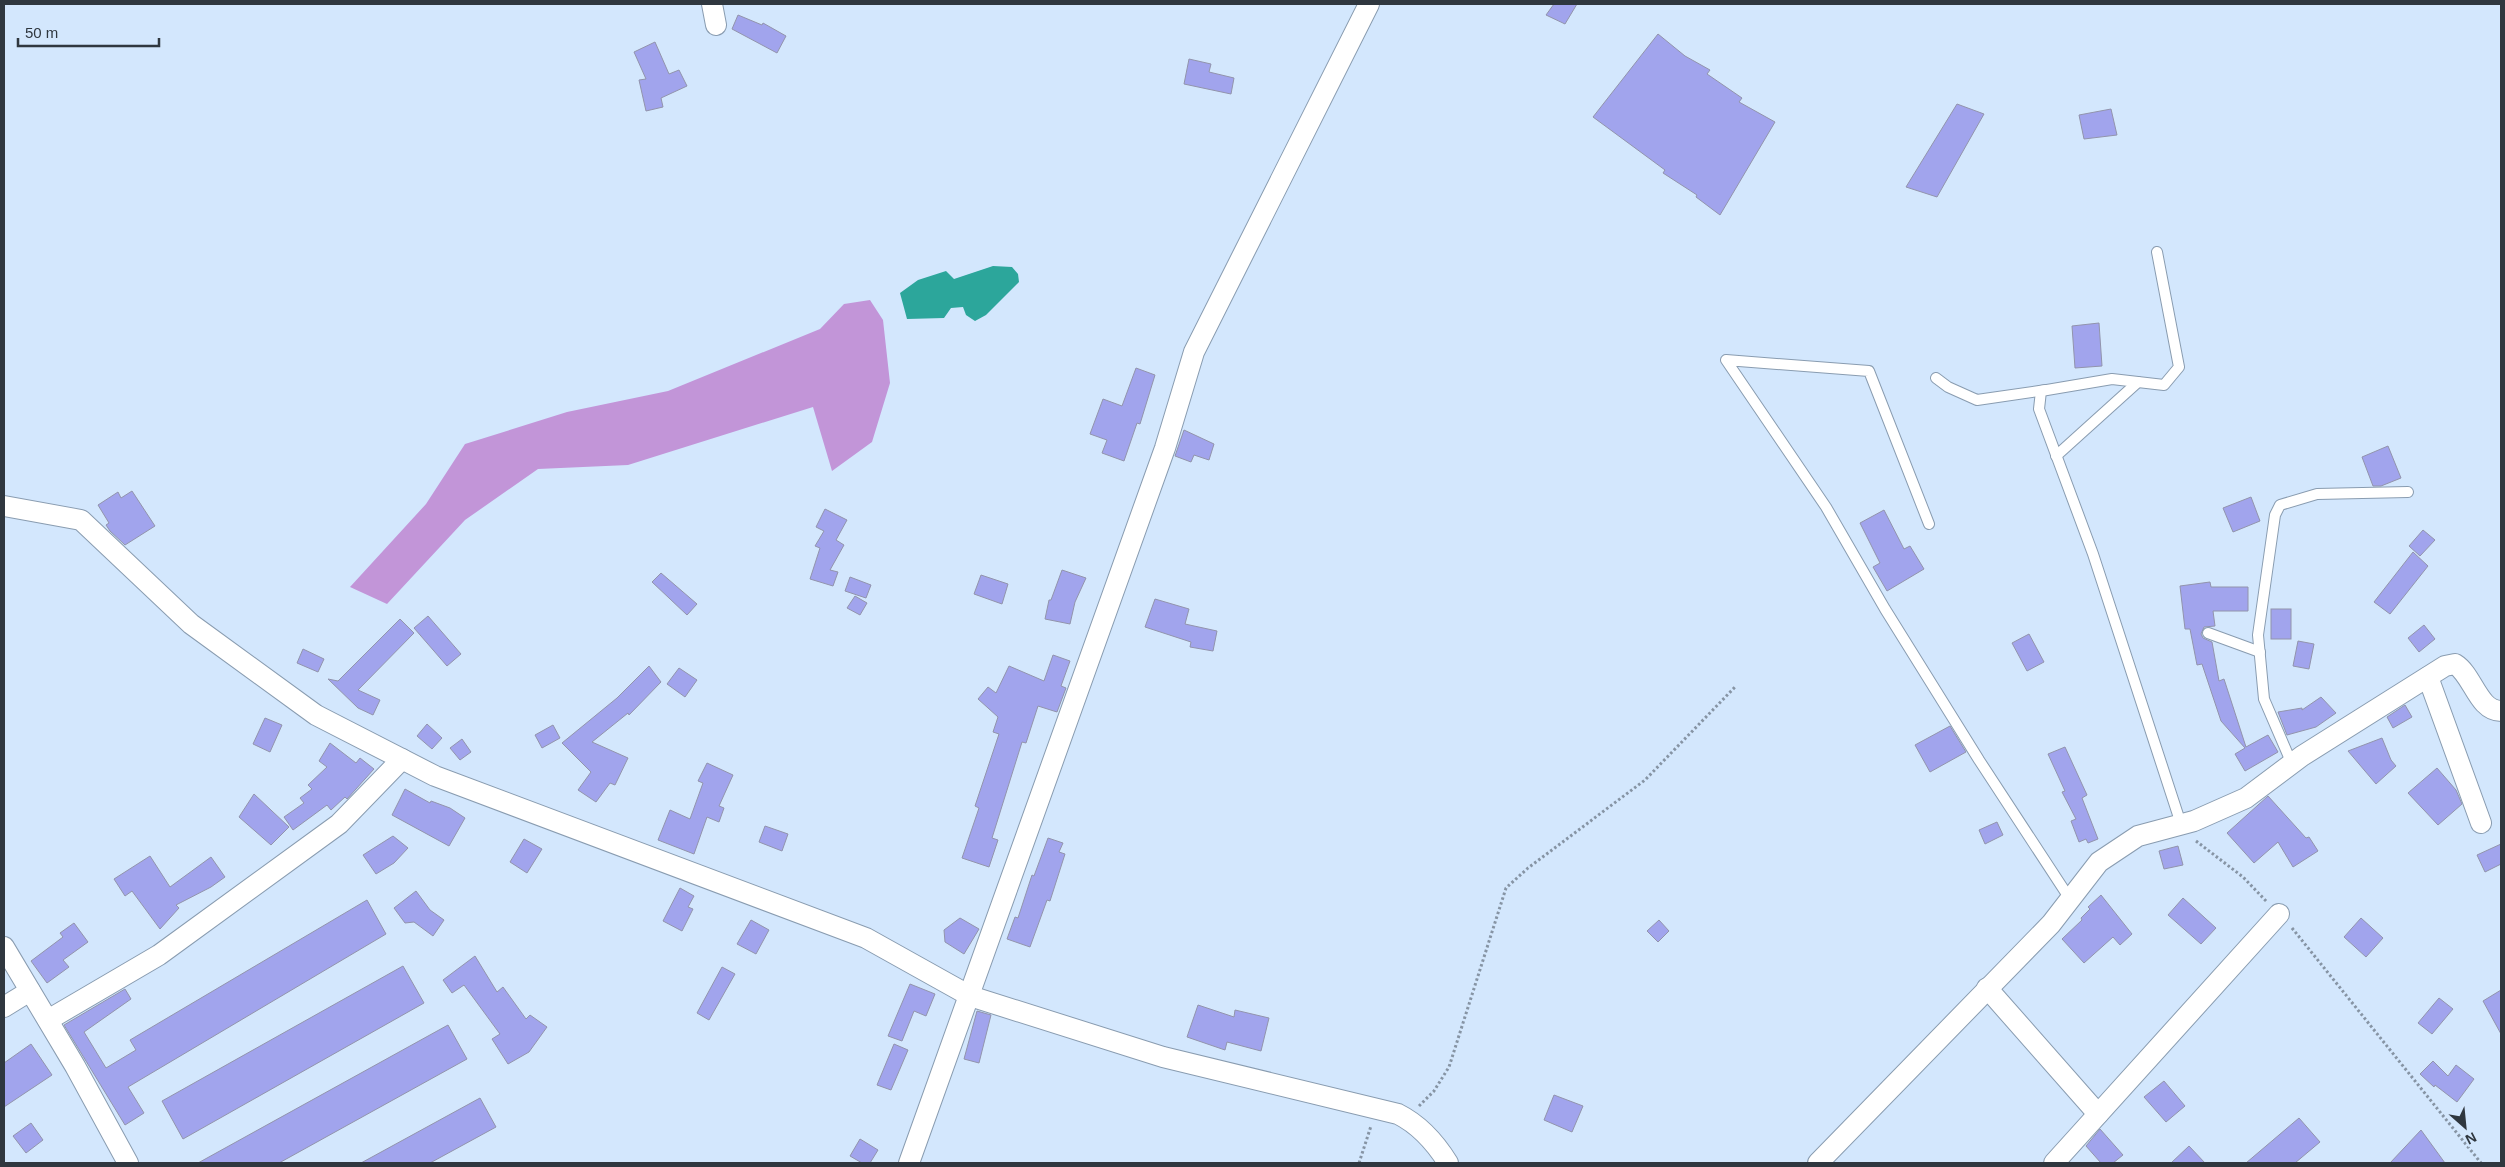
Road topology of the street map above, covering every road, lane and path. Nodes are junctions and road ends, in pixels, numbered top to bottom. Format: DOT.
graph roads {
  1 [pos="712,4"];
  2 [pos="1369,4"];
  3 [pos="716,25"];
  4 [pos="2157,252"];
  5 [pos="1936,378"];
  6 [pos="2138,382"];
  7 [pos="2050,390"];
  8 [pos="2056,456"];
  9 [pos="2408,492"];
  10 [pos="4,506"];
  11 [pos="1929,524"];
  12 [pos="2208,633"];
  13 [pos="2260,652"];
  14 [pos="2428,677"];
  15 [pos="1736,686"];
  16 [pos="2501,712"];
  17 [pos="402,759"];
  18 [pos="2292,764"];
  19 [pos="2481,823"];
  20 [pos="2175,826"];
  21 [pos="2070,899"];
  22 [pos="2279,914"];
  23 [pos="4,946"];
  24 [pos="1987,988"];
  25 [pos="30,991"];
  26 [pos="970,996"];
  27 [pos="4,1007"];
  28 [pos="48,1020"];
  29 [pos="1377,1108"];
  30 [pos="2098,1114"];
  31 [pos="1406,1118"];
  32 [pos="128,1163"];
  33 [pos="909,1163"];
  34 [pos="1359,1163"];
  35 [pos="1448,1163"];
  36 [pos="1818,1163"];
  37 [pos="2054,1163"];
  38 [pos="2481,1163"];
  1 -- 3 [label="street"];
  2 -- 26 [label="street"];
  4 -- 6 [label="lane"];
  5 -- 7 [label="lane"];
  6 -- 7 [label="lane"];
  6 -- 8 [label="lane"];
  7 -- 8 [label="lane"];
  8 -- 20 [label="lane"];
  9 -- 13 [label="lane"];
  10 -- 17 [label="street"];
  11 -- 21 [label="lane"];
  12 -- 13 [label="lane"];
  13 -- 18 [label="lane"];
  14 -- 16 [label="street"];
  14 -- 18 [label="street"];
  14 -- 19 [label="street"];
  15 -- 31 [label="path"];
  17 -- 26 [label="street"];
  17 -- 28 [label="street"];
  18 -- 20 [label="street"];
  20 -- 21 [label="street"];
  20 -- 22 [label="path"];
  21 -- 24 [label="street"];
  22 -- 30 [label="street"];
  22 -- 38 [label="path"];
  23 -- 25 [label="street"];
  24 -- 30 [label="street"];
  24 -- 36 [label="street"];
  25 -- 27 [label="street"];
  25 -- 28 [label="street"];
  26 -- 29 [label="street"];
  26 -- 33 [label="street"];
  28 -- 32 [label="street"];
  29 -- 31 [label="street"];
  29 -- 34 [label="path"];
  30 -- 37 [label="street"];
  31 -- 35 [label="street"];
}
